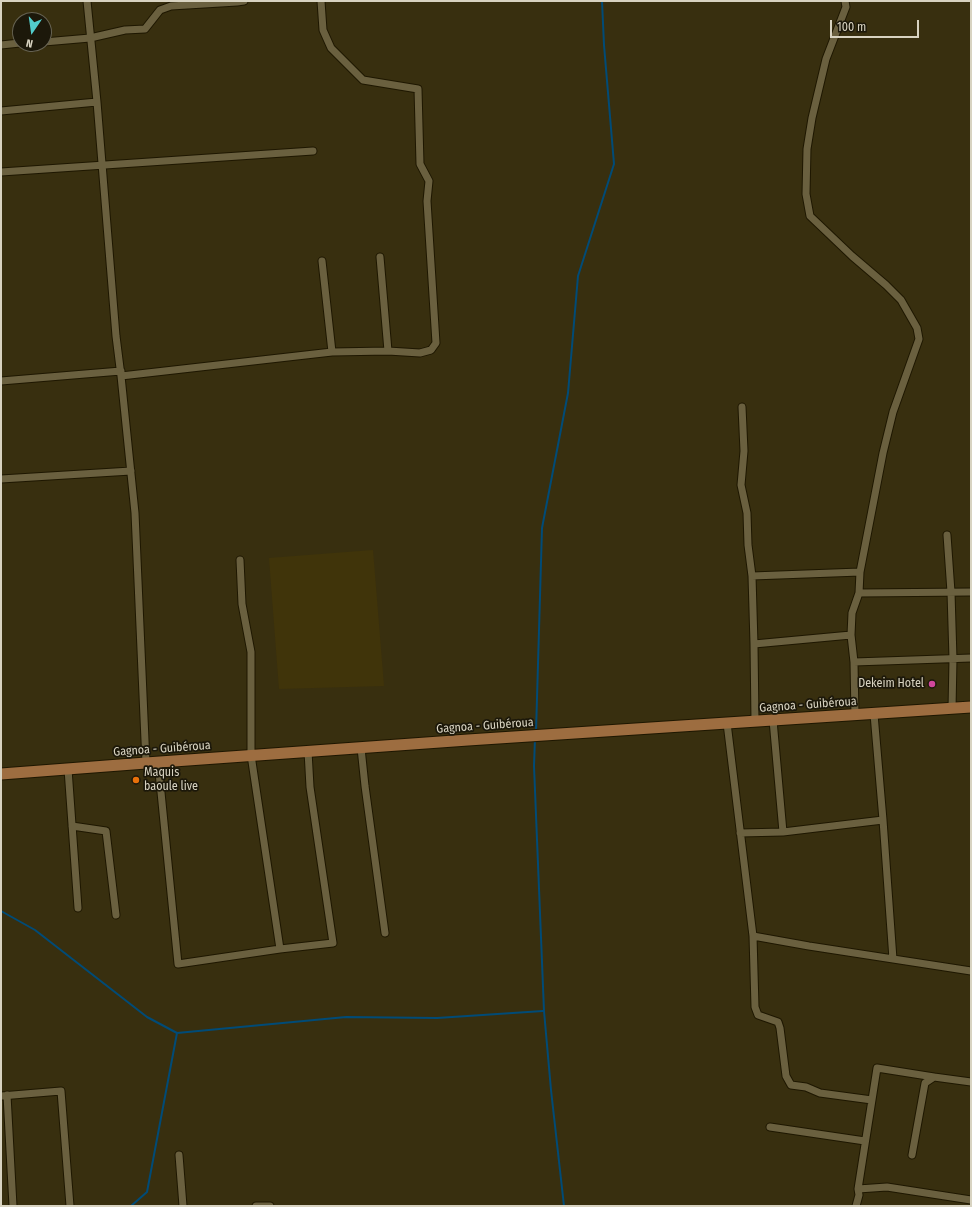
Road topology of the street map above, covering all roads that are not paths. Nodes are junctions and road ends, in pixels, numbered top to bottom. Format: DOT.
graph roads {
  1 [pos="87,1"];
  2 [pos="244,1"];
  3 [pos="320,1"];
  4 [pos="844,1"];
  5 [pos="90,38"];
  6 [pos="52,41"];
  7 [pos="12,44"];
  8 [pos="1,45"];
  9 [pos="96,102"];
  10 [pos="1,111"];
  11 [pos="313,151"];
  12 [pos="102,165"];
  13 [pos="1,172"];
  14 [pos="380,257"];
  15 [pos="322,261"];
  16 [pos="388,351"];
  17 [pos="332,352"];
  18 [pos="121,374"];
  19 [pos="1,381"];
  20 [pos="742,406"];
  21 [pos="131,472"];
  22 [pos="1,479"];
  23 [pos="947,535"];
  24 [pos="240,560"];
  25 [pos="860,572"];
  26 [pos="752,576"];
  27 [pos="951,592"];
  28 [pos="971,592"];
  29 [pos="859,593"];
  30 [pos="851,635"];
  31 [pos="754,644"];
  32 [pos="953,658"];
  33 [pos="971,658"];
  34 [pos="854,662"];
  35 [pos="971,707"];
  36 [pos="952,709"];
  37 [pos="874,714"];
  38 [pos="855,715"];
  39 [pos="773,720"];
  40 [pos="755,721"];
  41 [pos="727,723"];
  42 [pos="361,748"];
  43 [pos="308,751"];
  44 [pos="251,755"];
  45 [pos="158,762"];
  46 [pos="146,763"];
  47 [pos="68,769"];
  48 [pos="1,774"];
  49 [pos="883,820"];
  50 [pos="72,826"];
  51 [pos="783,832"];
  52 [pos="740,833"];
  53 [pos="78,908"];
  54 [pos="116,915"];
  55 [pos="385,933"];
  56 [pos="753,936"];
  57 [pos="280,949"];
  58 [pos="893,958"];
  59 [pos="971,971"];
  60 [pos="934,1077"];
  61 [pos="971,1082"];
  62 [pos="4,1096"];
  63 [pos="872,1100"];
  64 [pos="770,1127"];
  65 [pos="865,1141"];
  66 [pos="179,1155"];
  67 [pos="912,1155"];
  68 [pos="858,1189"];
  69 [pos="971,1200"];
  70 [pos="14,1206"];
  71 [pos="70,1206"];
  72 [pos="183,1206"];
  73 [pos="256,1206"];
  74 [pos="270,1206"];
  75 [pos="856,1206"];
  1 -- 5 [label="street"];
  2 -- 5 [label="street"];
  3 -- 16 [label="street"];
  4 -- 25 [label="street"];
  5 -- 6 [label="street"];
  5 -- 9 [label="street"];
  7 -- 8 [label="street"];
  9 -- 10 [label="street"];
  9 -- 12 [label="street"];
  11 -- 12 [label="street"];
  12 -- 13 [label="street"];
  12 -- 18 [label="street"];
  14 -- 16 [label="street"];
  15 -- 17 [label="street"];
  16 -- 17 [label="street"];
  17 -- 18 [label="street"];
  18 -- 19 [label="street"];
  18 -- 21 [label="street"];
  20 -- 26 [label="street"];
  21 -- 22 [label="street"];
  21 -- 46 [label="street"];
  23 -- 27 [label="street"];
  24 -- 44 [label="street"];
  25 -- 26 [label="street"];
  25 -- 29 [label="street"];
  26 -- 31 [label="street"];
  27 -- 28 [label="street"];
  27 -- 29 [label="street"];
  27 -- 32 [label="street"];
  29 -- 30 [label="street"];
  30 -- 31 [label="street"];
  30 -- 34 [label="street"];
  31 -- 40 [label="street"];
  32 -- 33 [label="street"];
  32 -- 34 [label="street"];
  32 -- 36 [label="street"];
  34 -- 38 [label="street"];
  35 -- 36 [label="main road, Gagnoa - Guibéroua"];
  36 -- 37 [label="main road, Gagnoa - Guibéroua"];
  37 -- 38 [label="main road, Gagnoa - Guibéroua"];
  37 -- 49 [label="street"];
  38 -- 39 [label="main road, Gagnoa - Guibéroua"];
  39 -- 40 [label="main road, Gagnoa - Guibéroua"];
  39 -- 51 [label="street"];
  40 -- 41 [label="main road, Gagnoa - Guibéroua"];
  41 -- 42 [label="main road, Gagnoa - Guibéroua"];
  41 -- 52 [label="street"];
  42 -- 43 [label="main road, Gagnoa - Guibéroua"];
  42 -- 55 [label="street"];
  43 -- 44 [label="main road, Gagnoa - Guibéroua"];
  43 -- 57 [label="street"];
  44 -- 45 [label="main road, Gagnoa - Guibéroua"];
  44 -- 57 [label="street"];
  45 -- 46 [label="main road, Gagnoa - Guibéroua"];
  45 -- 57 [label="street"];
  46 -- 47 [label="main road, Gagnoa - Guibéroua"];
  47 -- 48 [label="main road, Gagnoa - Guibéroua"];
  47 -- 50 [label="street"];
  49 -- 51 [label="street"];
  49 -- 58 [label="street"];
  50 -- 53 [label="street"];
  50 -- 54 [label="street"];
  51 -- 52 [label="street"];
  52 -- 56 [label="street"];
  56 -- 58 [label="street"];
  56 -- 63 [label="street"];
  58 -- 59 [label="street"];
  60 -- 61 [label="street"];
  60 -- 63 [label="street"];
  60 -- 67 [label="street"];
  62 -- 70 [label="street"];
  62 -- 71 [label="street"];
  63 -- 65 [label="street"];
  64 -- 65 [label="street"];
  65 -- 68 [label="street"];
  66 -- 72 [label="street"];
  68 -- 69 [label="street"];
  68 -- 75 [label="street"];
  73 -- 74 [label="street"];
}
